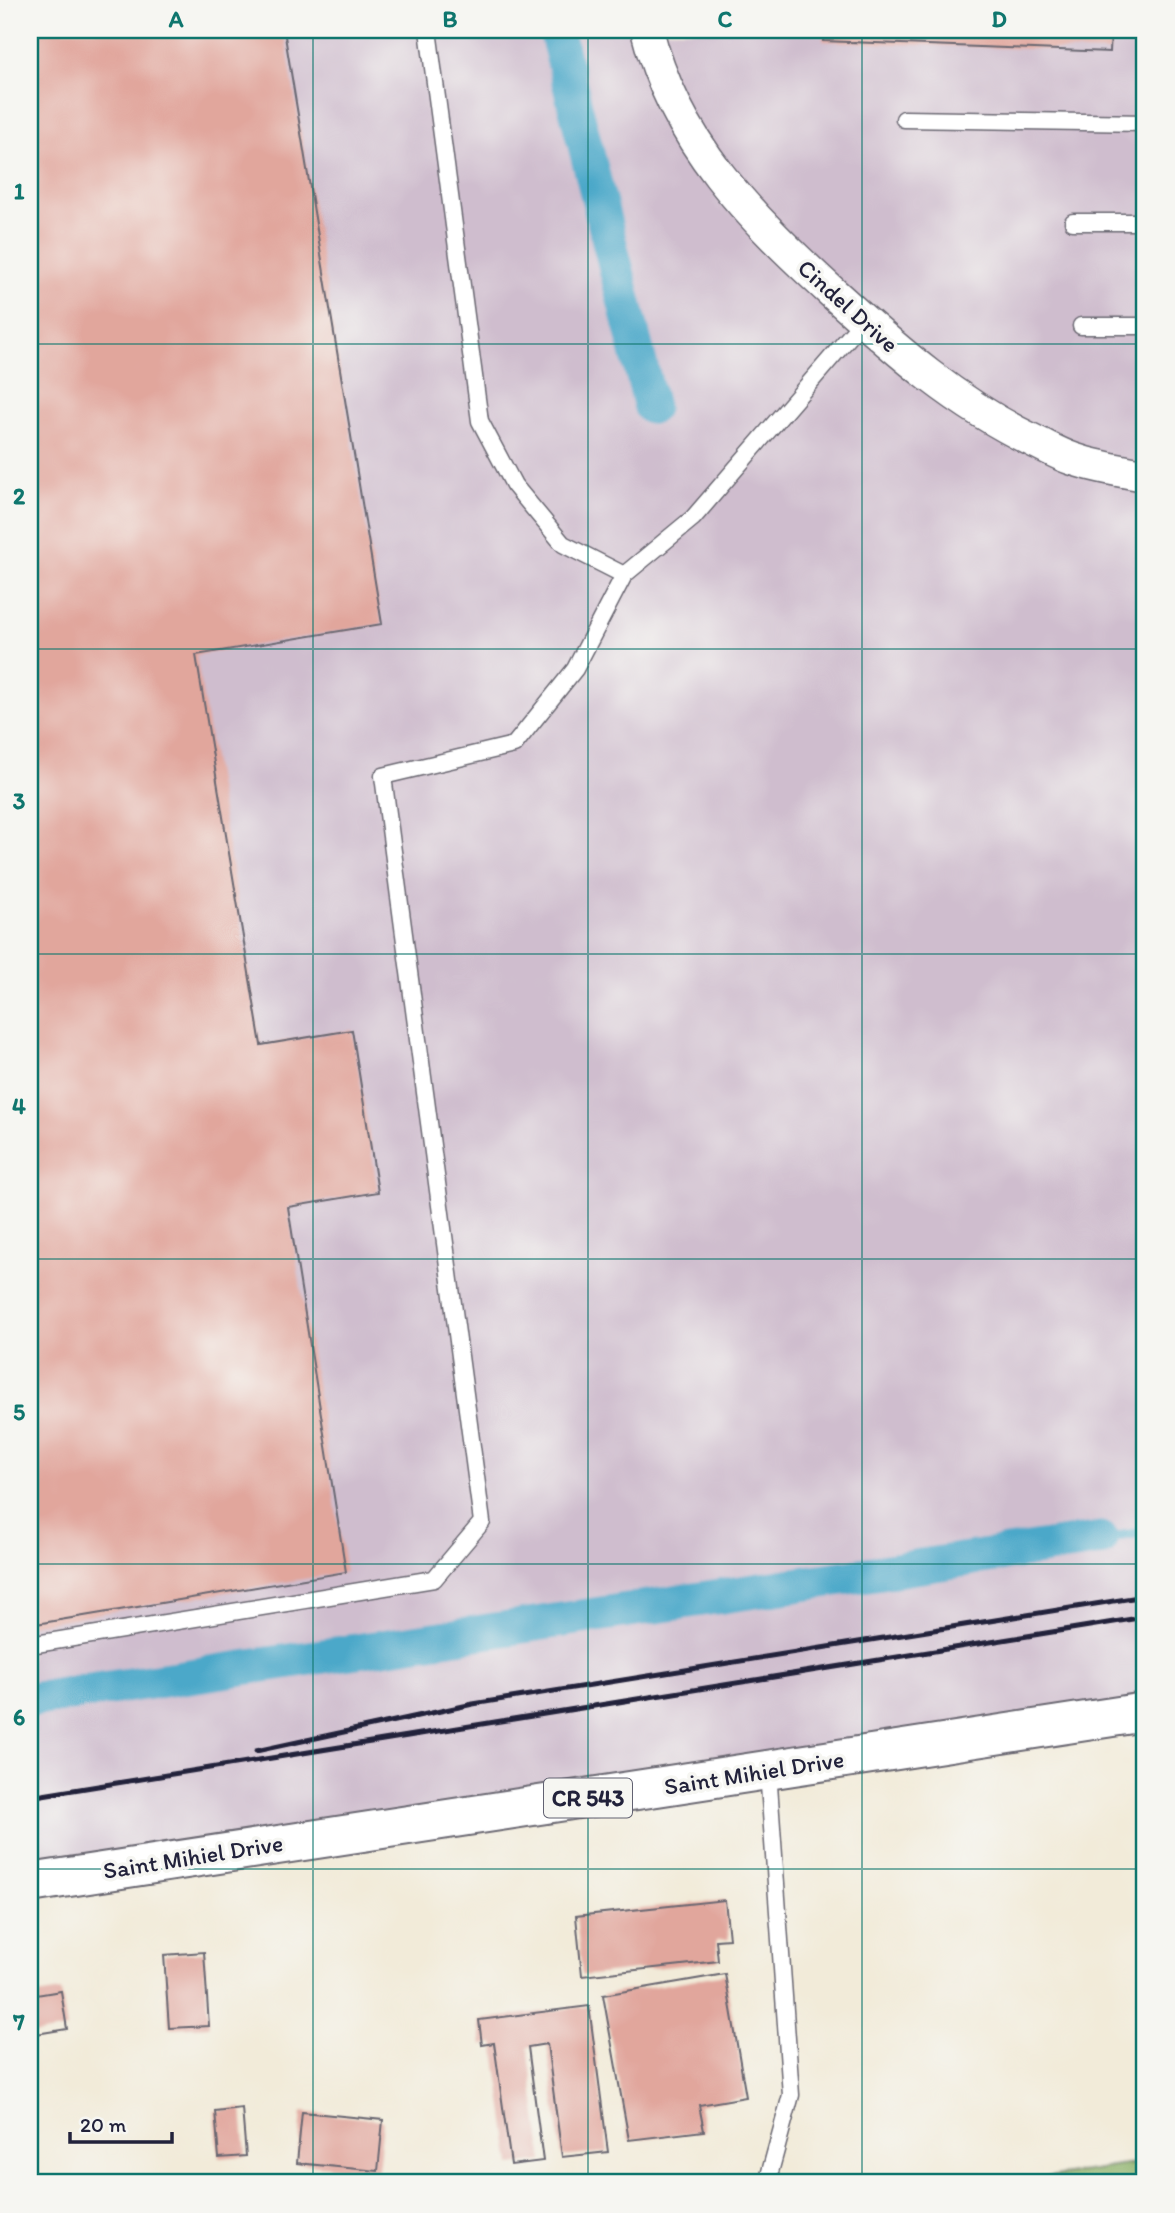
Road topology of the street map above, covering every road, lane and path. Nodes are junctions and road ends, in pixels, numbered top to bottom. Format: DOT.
graph roads {
  1 [pos="428,30"];
  2 [pos="646,30"];
  3 [pos="904,119"];
  4 [pos="1145,123"];
  5 [pos="1073,222"];
  6 [pos="1145,222"];
  7 [pos="863,321"];
  8 [pos="1081,326"];
  9 [pos="1145,326"];
  10 [pos="1145,475"];
  11 [pos="624,575"];
  12 [pos="30,1645"];
  13 [pos="1145,1712"];
  14 [pos="768,1772"];
  15 [pos="30,1883"];
  16 [pos="767,2183"];
  1 -- 11 [label="lane"];
  2 -- 7 [label="street, Cindel Drive"];
  3 -- 4 [label="lane"];
  5 -- 6 [label="lane"];
  7 -- 10 [label="street, Cindel Drive"];
  7 -- 11 [label="lane"];
  8 -- 9 [label="lane"];
  11 -- 12 [label="lane"];
  13 -- 14 [label="main road, Saint Mihiel Drive / CR 543"];
  14 -- 15 [label="main road, Saint Mihiel Drive / CR 543"];
  14 -- 16 [label="lane"];
}
